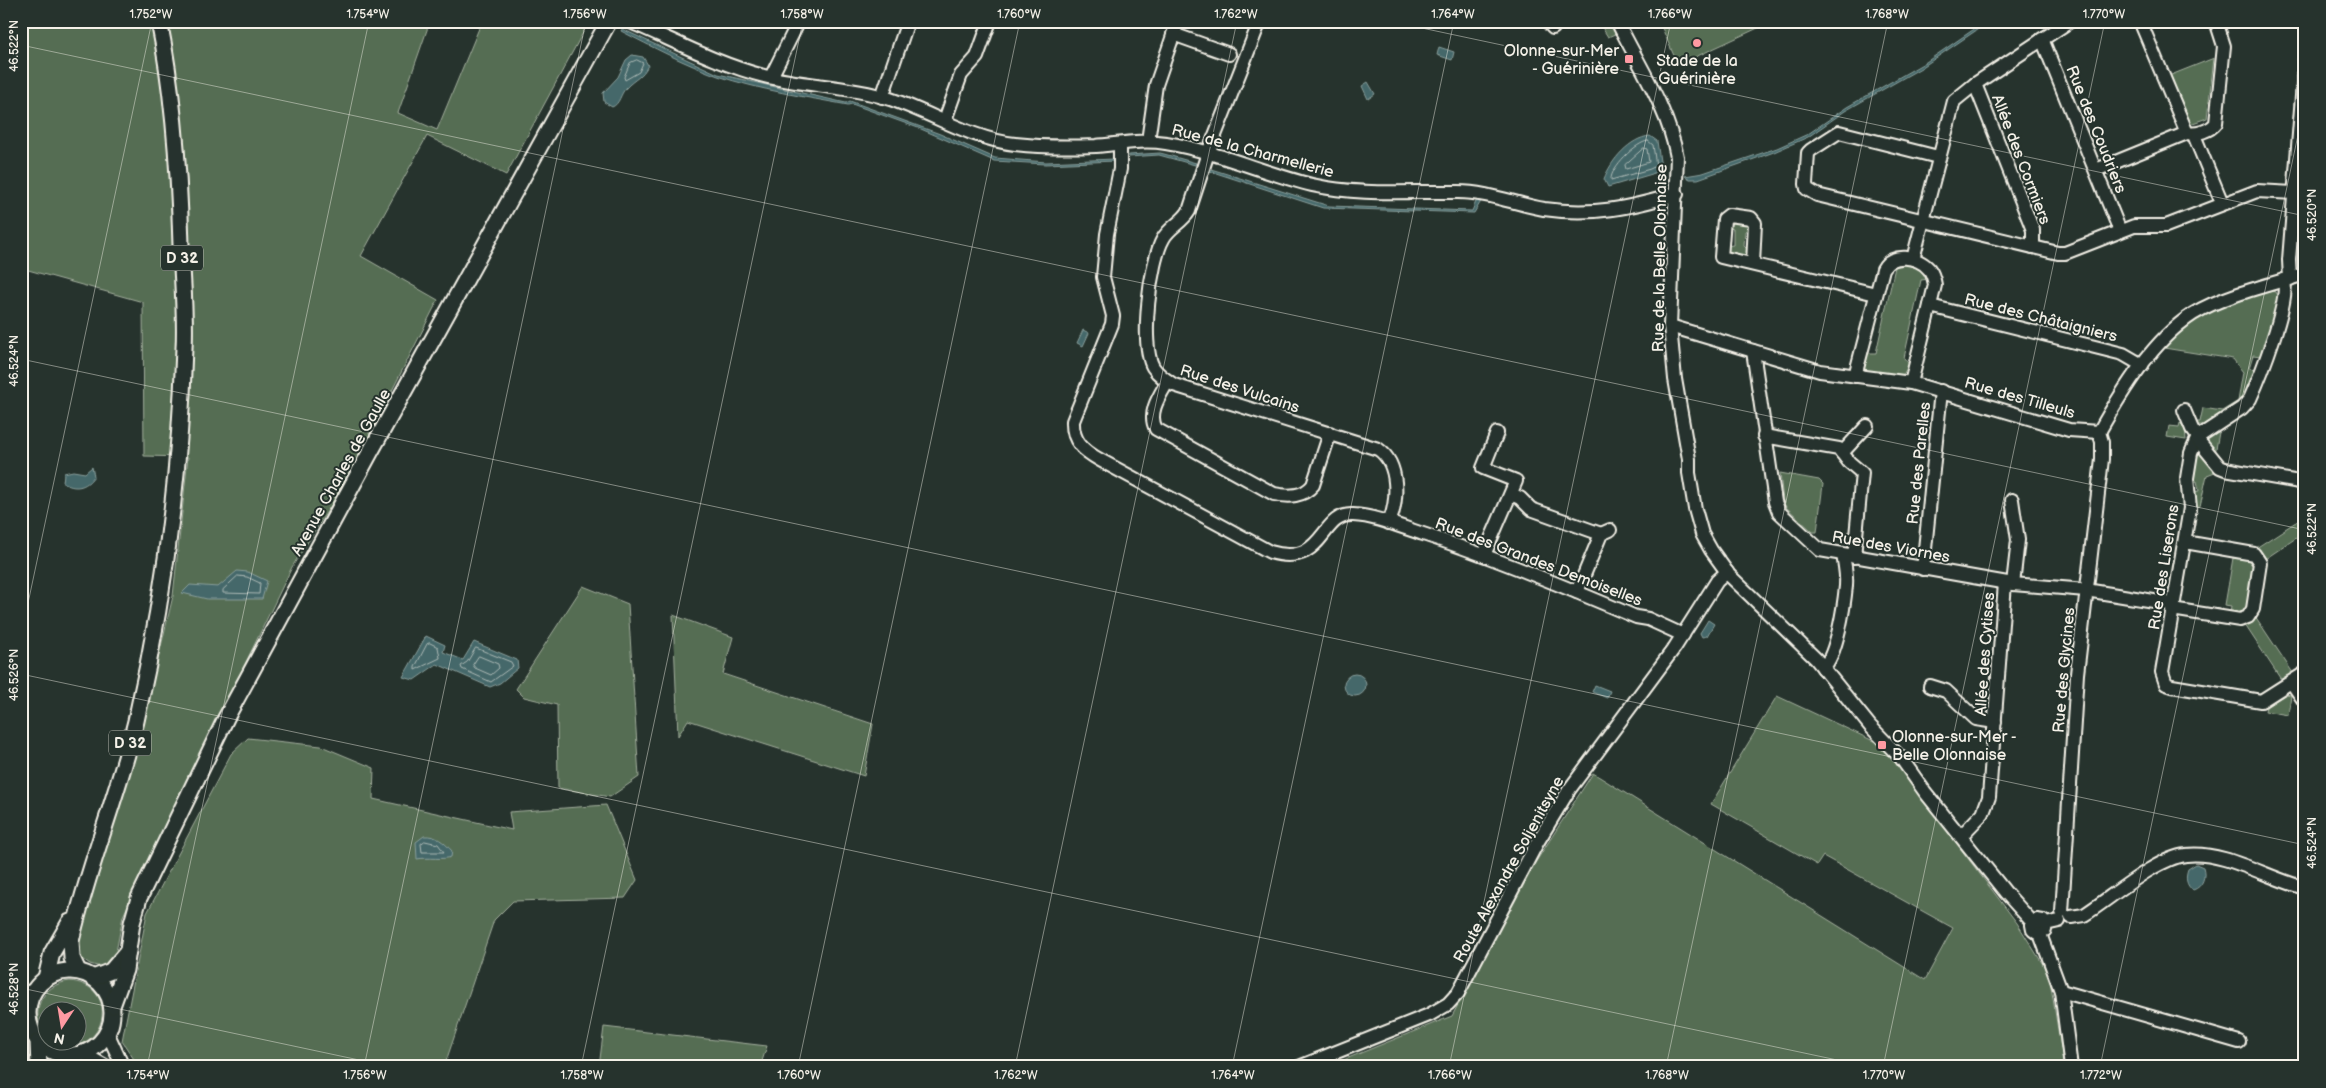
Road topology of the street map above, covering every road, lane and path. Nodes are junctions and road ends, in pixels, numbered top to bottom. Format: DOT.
graph roads {
  1 [pos="159,21"];
  2 [pos="608,21"];
  3 [pos="628,21"];
  4 [pos="799,21"];
  5 [pos="908,21"];
  6 [pos="990,21"];
  7 [pos="1178,21"];
  8 [pos="1260,21"];
  9 [pos="1616,21"];
  10 [pos="2070,21"];
  11 [pos="2140,21"];
  12 [pos="2216,21"];
  13 [pos="1173,34"];
  14 [pos="2042,39"];
  15 [pos="1229,54"];
  16 [pos="2305,58"];
  17 [pos="771,77"];
  18 [pos="1974,84"];
  19 [pos="882,97"];
  20 [pos="945,120"];
  21 [pos="2190,134"];
  22 [pos="1148,141"];
  23 [pos="1120,144"];
  24 [pos="1208,154"];
  25 [pos="1938,157"];
  26 [pos="2096,170"];
  27 [pos="2299,192"];
  28 [pos="1677,194"];
  29 [pos="2222,203"];
  30 [pos="1923,220"];
  31 [pos="2120,231"];
  32 [pos="2033,247"];
  33 [pos="1913,259"];
  34 [pos="1753,264"];
  35 [pos="2305,274"];
  36 [pos="2287,280"];
  37 [pos="1876,294"];
  38 [pos="1930,306"];
  39 [pos="1670,326"];
  40 [pos="1753,351"];
  41 [pos="2142,365"];
  42 [pos="1855,376"];
  43 [pos="1168,381"];
  44 [pos="1911,383"];
  45 [pos="1941,390"];
  46 [pos="2184,410"];
  47 [pos="1867,426"];
  48 [pos="2099,432"];
  49 [pos="1330,433"];
  50 [pos="1497,433"];
  51 [pos="1764,436"];
  52 [pos="2198,438"];
  53 [pos="1842,453"];
  54 [pos="2305,483"];
  55 [pos="1511,494"];
  56 [pos="2012,500"];
  57 [pos="1389,523"];
  58 [pos="2185,542"];
  59 [pos="1484,555"];
  60 [pos="1849,556"];
  61 [pos="1923,569"];
  62 [pos="1727,572"];
  63 [pos="2009,584"];
  64 [pos="2086,590"];
  65 [pos="1577,592"];
  66 [pos="2172,607"];
  67 [pos="1683,635"];
  68 [pos="1823,668"];
  69 [pos="2305,673"];
  70 [pos="2292,683"];
  71 [pos="1930,686"];
  72 [pos="2305,702"];
  73 [pos="1996,722"];
  74 [pos="1960,836"];
  75 [pos="2305,888"];
  76 [pos="81,904"];
  77 [pos="2064,917"];
  78 [pos="2040,927"];
  79 [pos="128,951"];
  80 [pos="78,971"];
  81 [pos="46,978"];
  82 [pos="93,978"];
  83 [pos="2061,991"];
  84 [pos="28,992"];
  85 [pos="112,1006"];
  86 [pos="24,1019"];
  87 [pos="108,1034"];
  88 [pos="38,1042"];
  89 [pos="2239,1042"];
  90 [pos="38,1050"];
  91 [pos="49,1050"];
  92 [pos="72,1059"];
  93 [pos="39,1067"];
  94 [pos="107,1067"];
  95 [pos="123,1067"];
  96 [pos="1299,1067"];
  97 [pos="2071,1067"];
  1 -- 76 [label="main road, D 32"];
  2 -- 79 [label="main road, Avenue Charles de Gaulle"];
  3 -- 17 [label="street, Rue de la Charmellerie"];
  4 -- 17 [label="street"];
  5 -- 19 [label="street"];
  6 -- 20 [label="street"];
  7 -- 13 [label="street"];
  8 -- 24 [label="street, Rue des Vulcains"];
  9 -- 28 [label="street, Rue de la Belle Olonnaise"];
  10 -- 14 [label="street"];
  11 -- 21 [label="street"];
  12 -- 21 [label="street"];
  13 -- 15 [label="street"];
  13 -- 22 [label="street"];
  14 -- 18 [label="street"];
  14 -- 26 [label="street, Rue des Coudriers"];
  16 -- 27 [label="street"];
  17 -- 19 [label="street, Rue de la Charmellerie"];
  18 -- 25 [label="street"];
  18 -- 32 [label="street, Allée des Cormiers"];
  19 -- 20 [label="street, Rue de la Charmellerie"];
  20 -- 23 [label="street, Rue de la Charmellerie"];
  21 -- 26 [label="street"];
  21 -- 29 [label="street"];
  22 -- 23 [label="street, Rue de la Charmellerie"];
  22 -- 24 [label="street, Rue de la Charmellerie"];
  23 -- 57 [label="street, Rue des Grandes Demoiselles"];
  24 -- 28 [label="street, Rue de la Charmellerie"];
  24 -- 43 [label="street, Rue des Vulcains"];
  25 -- 30 [label="street"];
  25 -- 30 [label="street"];
  26 -- 31 [label="street, Rue des Coudriers"];
  27 -- 29 [label="street"];
  27 -- 36 [label="street"];
  28 -- 39 [label="street, Rue de la Belle Olonnaise"];
  29 -- 31 [label="street"];
  30 -- 32 [label="street"];
  30 -- 33 [label="street"];
  31 -- 32 [label="street"];
  33 -- 37 [label="street"];
  33 -- 38 [label="street"];
  34 -- 37 [label="street"];
  35 -- 36 [label="street"];
  36 -- 41 [label="street"];
  36 -- 52 [label="street"];
  37 -- 42 [label="street"];
  38 -- 41 [label="street, Rue des Châtaigniers"];
  38 -- 44 [label="street"];
  39 -- 40 [label="street, Rue des Tilleuls"];
  39 -- 62 [label="street, Rue de la Belle Olonnaise"];
  40 -- 42 [label="street, Rue des Tilleuls"];
  40 -- 51 [label="street, Rue des Viornes"];
  41 -- 48 [label="street"];
  42 -- 44 [label="street, Rue des Tilleuls"];
  43 -- 49 [label="street, Rue des Vulcains"];
  43 -- 49 [label="street"];
  44 -- 45 [label="street, Rue des Tilleuls"];
  45 -- 48 [label="street, Rue des Tilleuls"];
  45 -- 61 [label="street, Rue des Parelles"];
  46 -- 52 [label="street"];
  47 -- 53 [label="street"];
  48 -- 64 [label="street, Rue des Glycines"];
  49 -- 57 [label="street, Rue des Vulcains"];
  50 -- 55 [label="street"];
  51 -- 53 [label="street"];
  51 -- 60 [label="street, Rue des Viornes"];
  52 -- 54 [label="street"];
  52 -- 58 [label="street, Rue des Liserons"];
  53 -- 60 [label="street"];
  55 -- 59 [label="street"];
  55 -- 65 [label="street"];
  56 -- 63 [label="street, Allée des Cytises"];
  57 -- 59 [label="street, Rue des Grandes Demoiselles"];
  58 -- 66 [label="street, Rue des Liserons"];
  58 -- 66 [label="street, Rue des Viornes"];
  59 -- 65 [label="street, Rue des Grandes Demoiselles"];
  60 -- 61 [label="street, Rue des Viornes"];
  60 -- 68 [label="street"];
  61 -- 63 [label="street, Rue des Viornes"];
  62 -- 67 [label="street, Route Alexandre Soljenitsyne"];
  62 -- 68 [label="street, Rue de la Belle Olonnaise"];
  63 -- 64 [label="street, Rue des Viornes"];
  63 -- 73 [label="street, Allée des Cytises"];
  64 -- 66 [label="street, Rue des Viornes"];
  64 -- 77 [label="street, Rue des Glycines"];
  65 -- 67 [label="street, Rue des Grandes Demoiselles"];
  66 -- 70 [label="street, Rue des Liserons"];
  67 -- 96 [label="street, Route Alexandre Soljenitsyne"];
  68 -- 74 [label="street, Rue de la Belle Olonnaise"];
  69 -- 70 [label="street"];
  70 -- 72 [label="street"];
  71 -- 73 [label="street"];
  73 -- 74 [label="street, Allée des Cytises"];
  74 -- 78 [label="street, Rue de la Belle Olonnaise"];
  75 -- 77 [label="street"];
  76 -- 80 [label="main road, D 32"];
  76 -- 81 [label="main road, D 32"];
  77 -- 78 [label="street"];
  78 -- 83 [label="street"];
  79 -- 82 [label="main road"];
  79 -- 85 [label="main road, Avenue Charles de Gaulle"];
  80 -- 81 [label="main road"];
  80 -- 82 [label="main road"];
  81 -- 84 [label="main road"];
  82 -- 85 [label="main road"];
  83 -- 89 [label="street"];
  83 -- 97 [label="street"];
  84 -- 86 [label="main road"];
  85 -- 87 [label="main road"];
  86 -- 88 [label="main road"];
  87 -- 92 [label="main road"];
  87 -- 95 [label="street"];
  90 -- 93 [label="main road"];
  91 -- 92 [label="main road"];
  92 -- 94 [label="street"];
}
